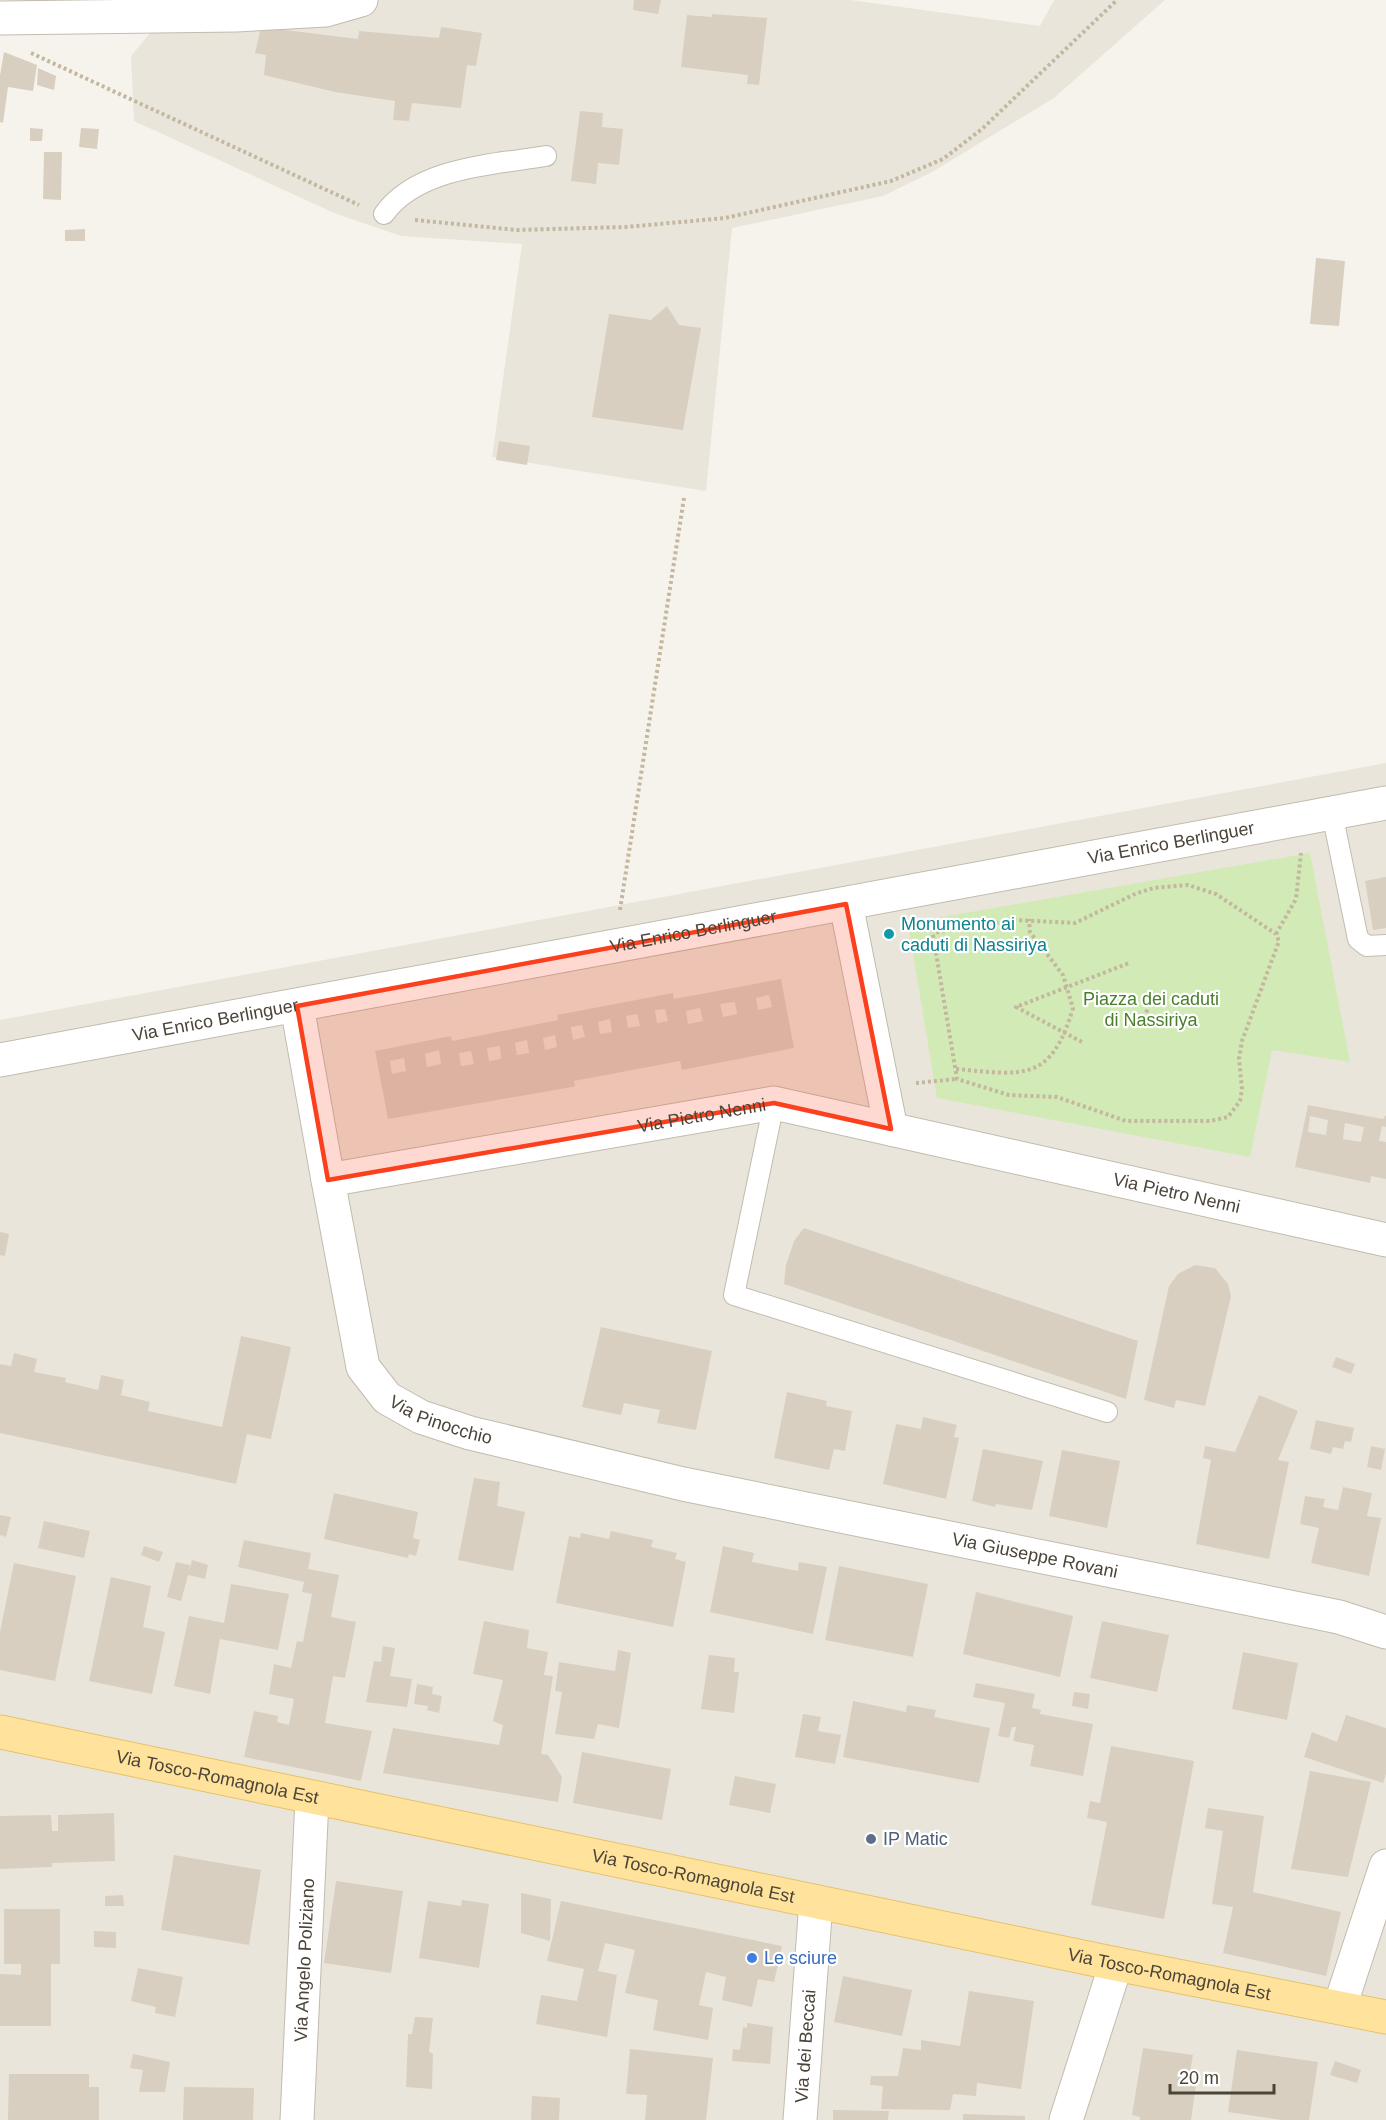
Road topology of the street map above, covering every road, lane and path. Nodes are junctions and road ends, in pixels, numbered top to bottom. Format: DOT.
graph roads {
  1 [pos="361,0"];
  2 [pos="0,18"];
  3 [pos="546,156"];
  4 [pos="384,214"];
  5 [pos="684,498"];
  6 [pos="1386,803"];
  7 [pos="1332,813"];
  8 [pos="1297,819"];
  9 [pos="923,890"];
  10 [pos="846,904"];
  11 [pos="1029,919"];
  12 [pos="933,933"];
  13 [pos="1276,934"];
  14 [pos="1386,945"];
  15 [pos="614,948"];
  16 [pos="1129,963"];
  17 [pos="1066,986"];
  18 [pos="1151,1000"];
  19 [pos="297,1006"];
  20 [pos="1144,1018"];
  21 [pos="1063,1034"];
  22 [pos="1082,1042"];
  23 [pos="0,1060"];
  24 [pos="956,1069"];
  25 [pos="957,1079"];
  26 [pos="883,1087"];
  27 [pos="774,1103"];
  28 [pos="891,1129"];
  29 [pos="328,1180"];
  30 [pos="1386,1240"];
  31 [pos="1107,1412"];
  32 [pos="683,1484"];
  33 [pos="1386,1632"];
  34 [pos="0,1732"];
  35 [pos="312,1798"];
  36 [pos="1386,1866"];
  37 [pos="816,1902"];
  38 [pos="1116,1964"];
  39 [pos="1340,2006"];
  40 [pos="1386,2017"];
  41 [pos="297,2120"];
  42 [pos="800,2120"];
  43 [pos="1066,2120"];
  1 -- 2 [label="street"];
  3 -- 4 [label="lane"];
  5 -- 15 [label="path"];
  6 -- 7 [label="street, Via Enrico Berlinguer"];
  7 -- 8 [label="street, Via Enrico Berlinguer"];
  7 -- 14 [label="lane"];
  8 -- 9 [label="street, Via Enrico Berlinguer"];
  8 -- 13 [label="path"];
  9 -- 10 [label="street, Via Enrico Berlinguer"];
  9 -- 12 [label="path"];
  10 -- 15 [label="street, Via Enrico Berlinguer"];
  10 -- 26 [label="street"];
  11 -- 12 [label="path"];
  11 -- 13 [label="path"];
  11 -- 17 [label="path"];
  12 -- 24 [label="path"];
  13 -- 25 [label="path"];
  15 -- 19 [label="street, Via Enrico Berlinguer"];
  16 -- 17 [label="path"];
  17 -- 21 [label="path"];
  17 -- 21 [label="path"];
  18 -- 20 [label="path"];
  19 -- 23 [label="street, Via Enrico Berlinguer"];
  19 -- 29 [label="street"];
  21 -- 22 [label="path"];
  21 -- 24 [label="path"];
  24 -- 25 [label="path"];
  25 -- 26 [label="path"];
  26 -- 28 [label="street"];
  27 -- 28 [label="street, Via Pietro Nenni"];
  27 -- 29 [label="street, Via Pietro Nenni"];
  27 -- 31 [label="lane"];
  28 -- 30 [label="street, Via Pietro Nenni"];
  29 -- 32 [label="street, Via Pinocchio"];
  32 -- 33 [label="street, Via Giuseppe Rovani"];
  34 -- 35 [label="main road, Via Tosco-Romagnola Est"];
  35 -- 37 [label="main road, Via Tosco-Romagnola Est"];
  35 -- 41 [label="street, Via Angelo Poliziano"];
  36 -- 39 [label="street"];
  37 -- 38 [label="main road, Via Tosco-Romagnola Est"];
  37 -- 42 [label="street, Via dei Beccai"];
  38 -- 39 [label="main road, Via Tosco-Romagnola Est"];
  38 -- 43 [label="street"];
  39 -- 40 [label="main road, Via Tosco-Romagnola Est"];
}
